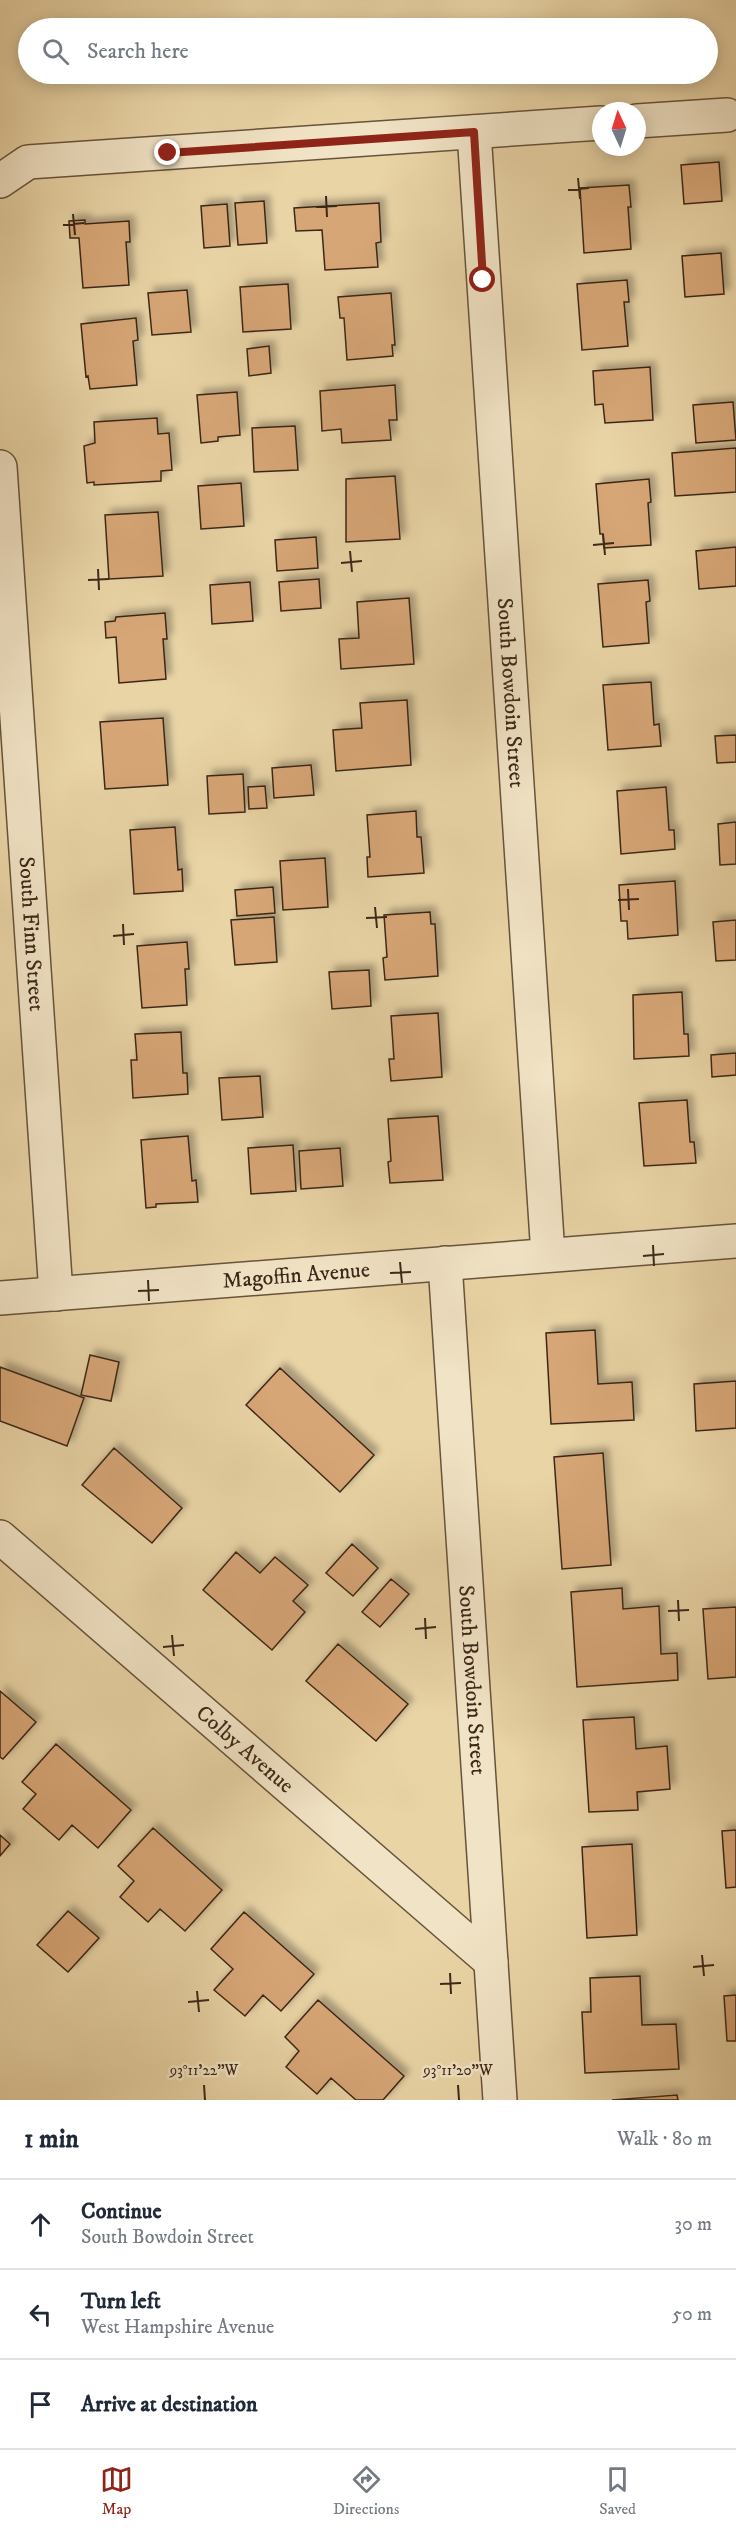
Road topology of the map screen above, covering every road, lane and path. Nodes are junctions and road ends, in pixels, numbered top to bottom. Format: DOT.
graph roads {
  1 [pos="727,114"];
  2 [pos="646,120"];
  3 [pos="592,124"];
  4 [pos="474,132"];
  5 [pos="0,181"];
  6 [pos="0,467"];
  7 [pos="736,1241"];
  8 [pos="548,1255"];
  9 [pos="445,1263"];
  10 [pos="56,1294"];
  11 [pos="0,1298"];
  12 [pos="0,1537"];
  13 [pos="491,1962"];
  14 [pos="500,2100"];
  1 -- 2 [label="street"];
  3 -- 4 [label="street"];
  4 -- 5 [label="street"];
  4 -- 8 [label="street, South Bowdoin Street"];
  6 -- 10 [label="street, South Finn Street"];
  7 -- 8 [label="street, Magoffin Avenue"];
  8 -- 9 [label="street, Magoffin Avenue"];
  9 -- 10 [label="street, Magoffin Avenue"];
  9 -- 13 [label="street, South Bowdoin Street"];
  10 -- 11 [label="street, Magoffin Avenue"];
  12 -- 13 [label="street, Colby Avenue"];
  13 -- 14 [label="street, South Bowdoin Street"];
}
